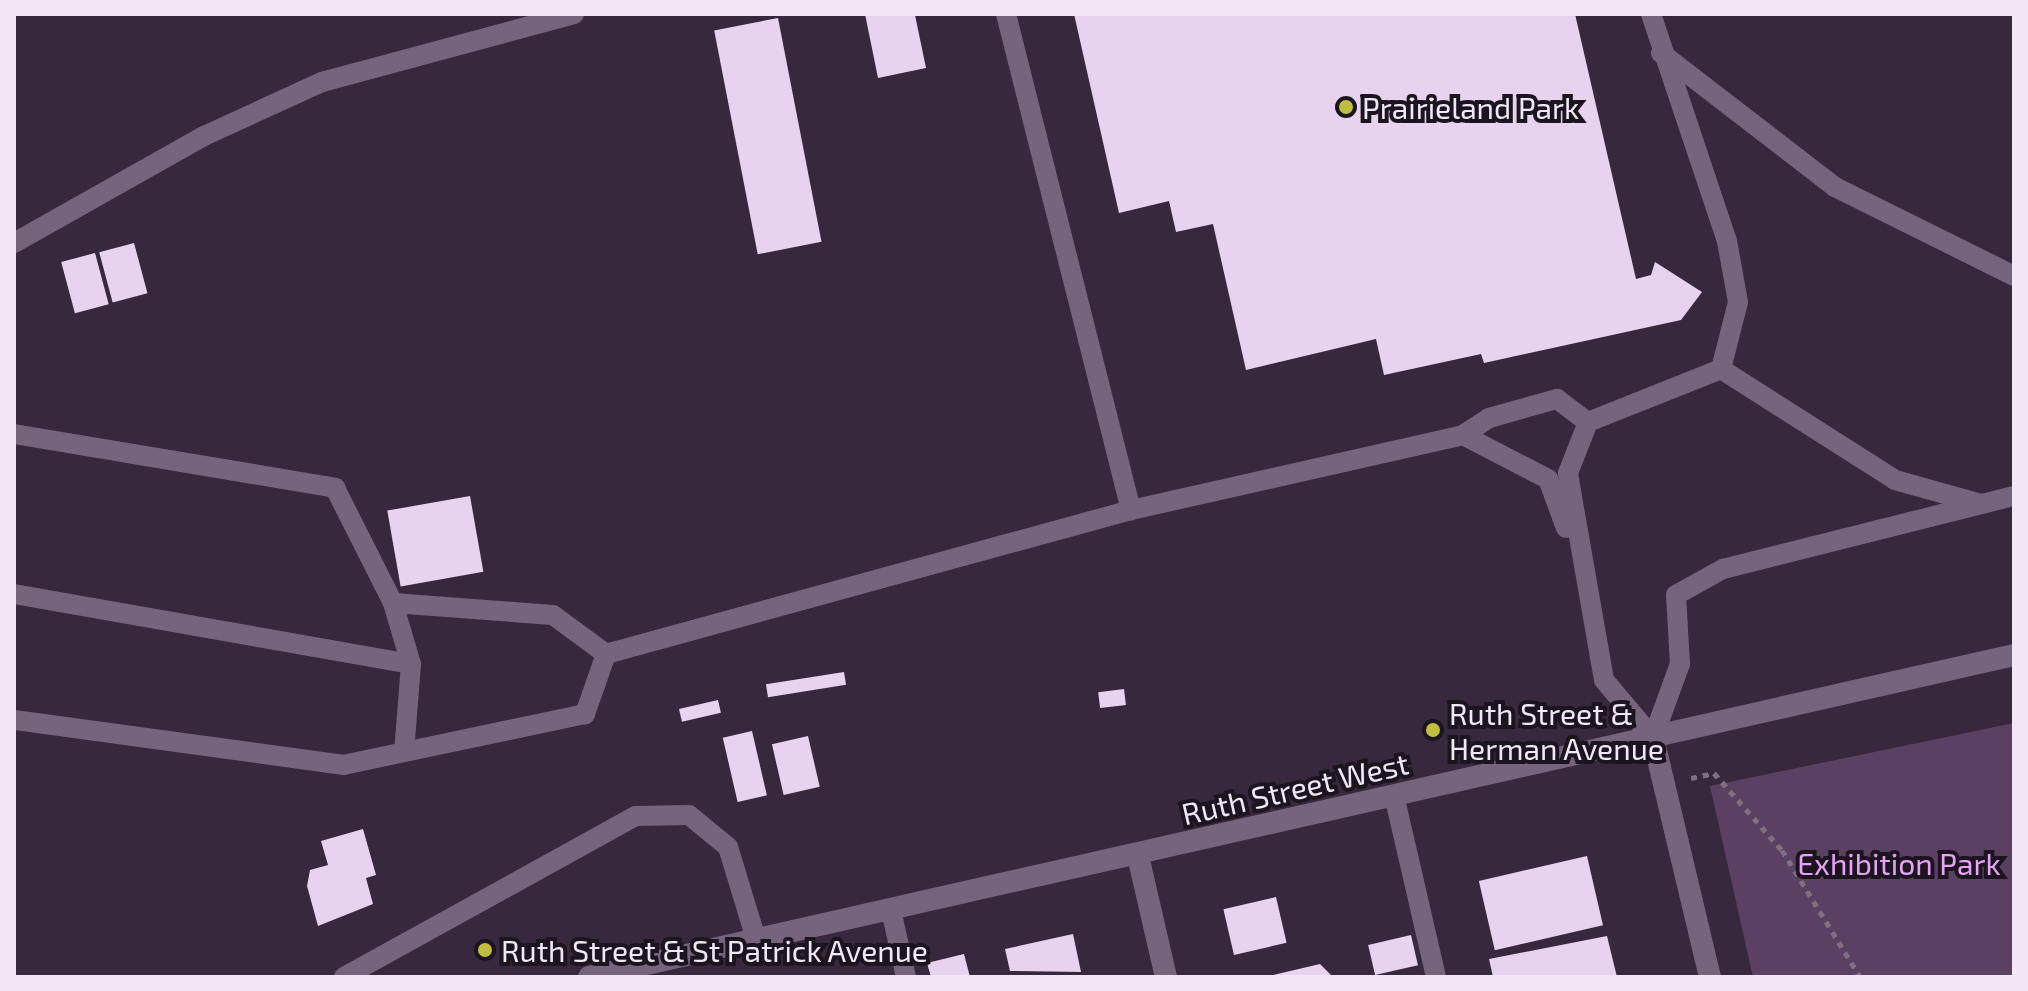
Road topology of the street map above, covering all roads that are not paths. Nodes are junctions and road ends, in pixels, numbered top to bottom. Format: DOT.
graph roads {
  1 [pos="574,14"];
  2 [pos="1006,14"];
  3 [pos="1651,14"];
  4 [pos="1661,53"];
  5 [pos="14,243"];
  6 [pos="2014,276"];
  7 [pos="1721,369"];
  8 [pos="1588,422"];
  9 [pos="14,434"];
  10 [pos="1463,435"];
  11 [pos="2014,496"];
  12 [pos="1982,504"];
  13 [pos="1131,510"];
  14 [pos="1577,557"];
  15 [pos="14,594"];
  16 [pos="393,603"];
  17 [pos="606,654"];
  18 [pos="2014,655"];
  19 [pos="411,664"];
  20 [pos="14,720"];
  21 [pos="1653,738"];
  22 [pos="404,752"];
  23 [pos="1394,795"];
  24 [pos="1138,856"];
  25 [pos="891,910"];
  26 [pos="756,939"];
  27 [pos="623,973"];
  28 [pos="344,977"];
  29 [pos="589,977"];
  30 [pos="906,977"];
  31 [pos="1166,977"];
  32 [pos="1436,977"];
  33 [pos="1710,977"];
  1 -- 5 [label="lane"];
  2 -- 13 [label="lane"];
  3 -- 4 [label="lane"];
  4 -- 6 [label="lane"];
  4 -- 7 [label="lane"];
  7 -- 8 [label="lane"];
  7 -- 12 [label="lane"];
  8 -- 10 [label="lane"];
  8 -- 14 [label="lane"];
  9 -- 16 [label="lane"];
  10 -- 13 [label="lane"];
  10 -- 14 [label="lane"];
  11 -- 12 [label="lane"];
  12 -- 21 [label="lane"];
  13 -- 17 [label="lane"];
  14 -- 21 [label="lane"];
  15 -- 19 [label="lane"];
  16 -- 17 [label="lane"];
  16 -- 19 [label="lane"];
  17 -- 22 [label="lane"];
  18 -- 21 [label="street, Ruth Street West"];
  19 -- 22 [label="lane"];
  20 -- 22 [label="lane"];
  21 -- 23 [label="street, Ruth Street West"];
  21 -- 33 [label="street"];
  23 -- 24 [label="street, Ruth Street West"];
  23 -- 32 [label="lane"];
  24 -- 25 [label="street, Ruth Street West"];
  24 -- 31 [label="street"];
  25 -- 26 [label="street, Ruth Street West"];
  25 -- 30 [label="lane"];
  26 -- 27 [label="street, Ruth Street West"];
  26 -- 28 [label="lane"];
  27 -- 29 [label="street, Ruth Street West"];
}
